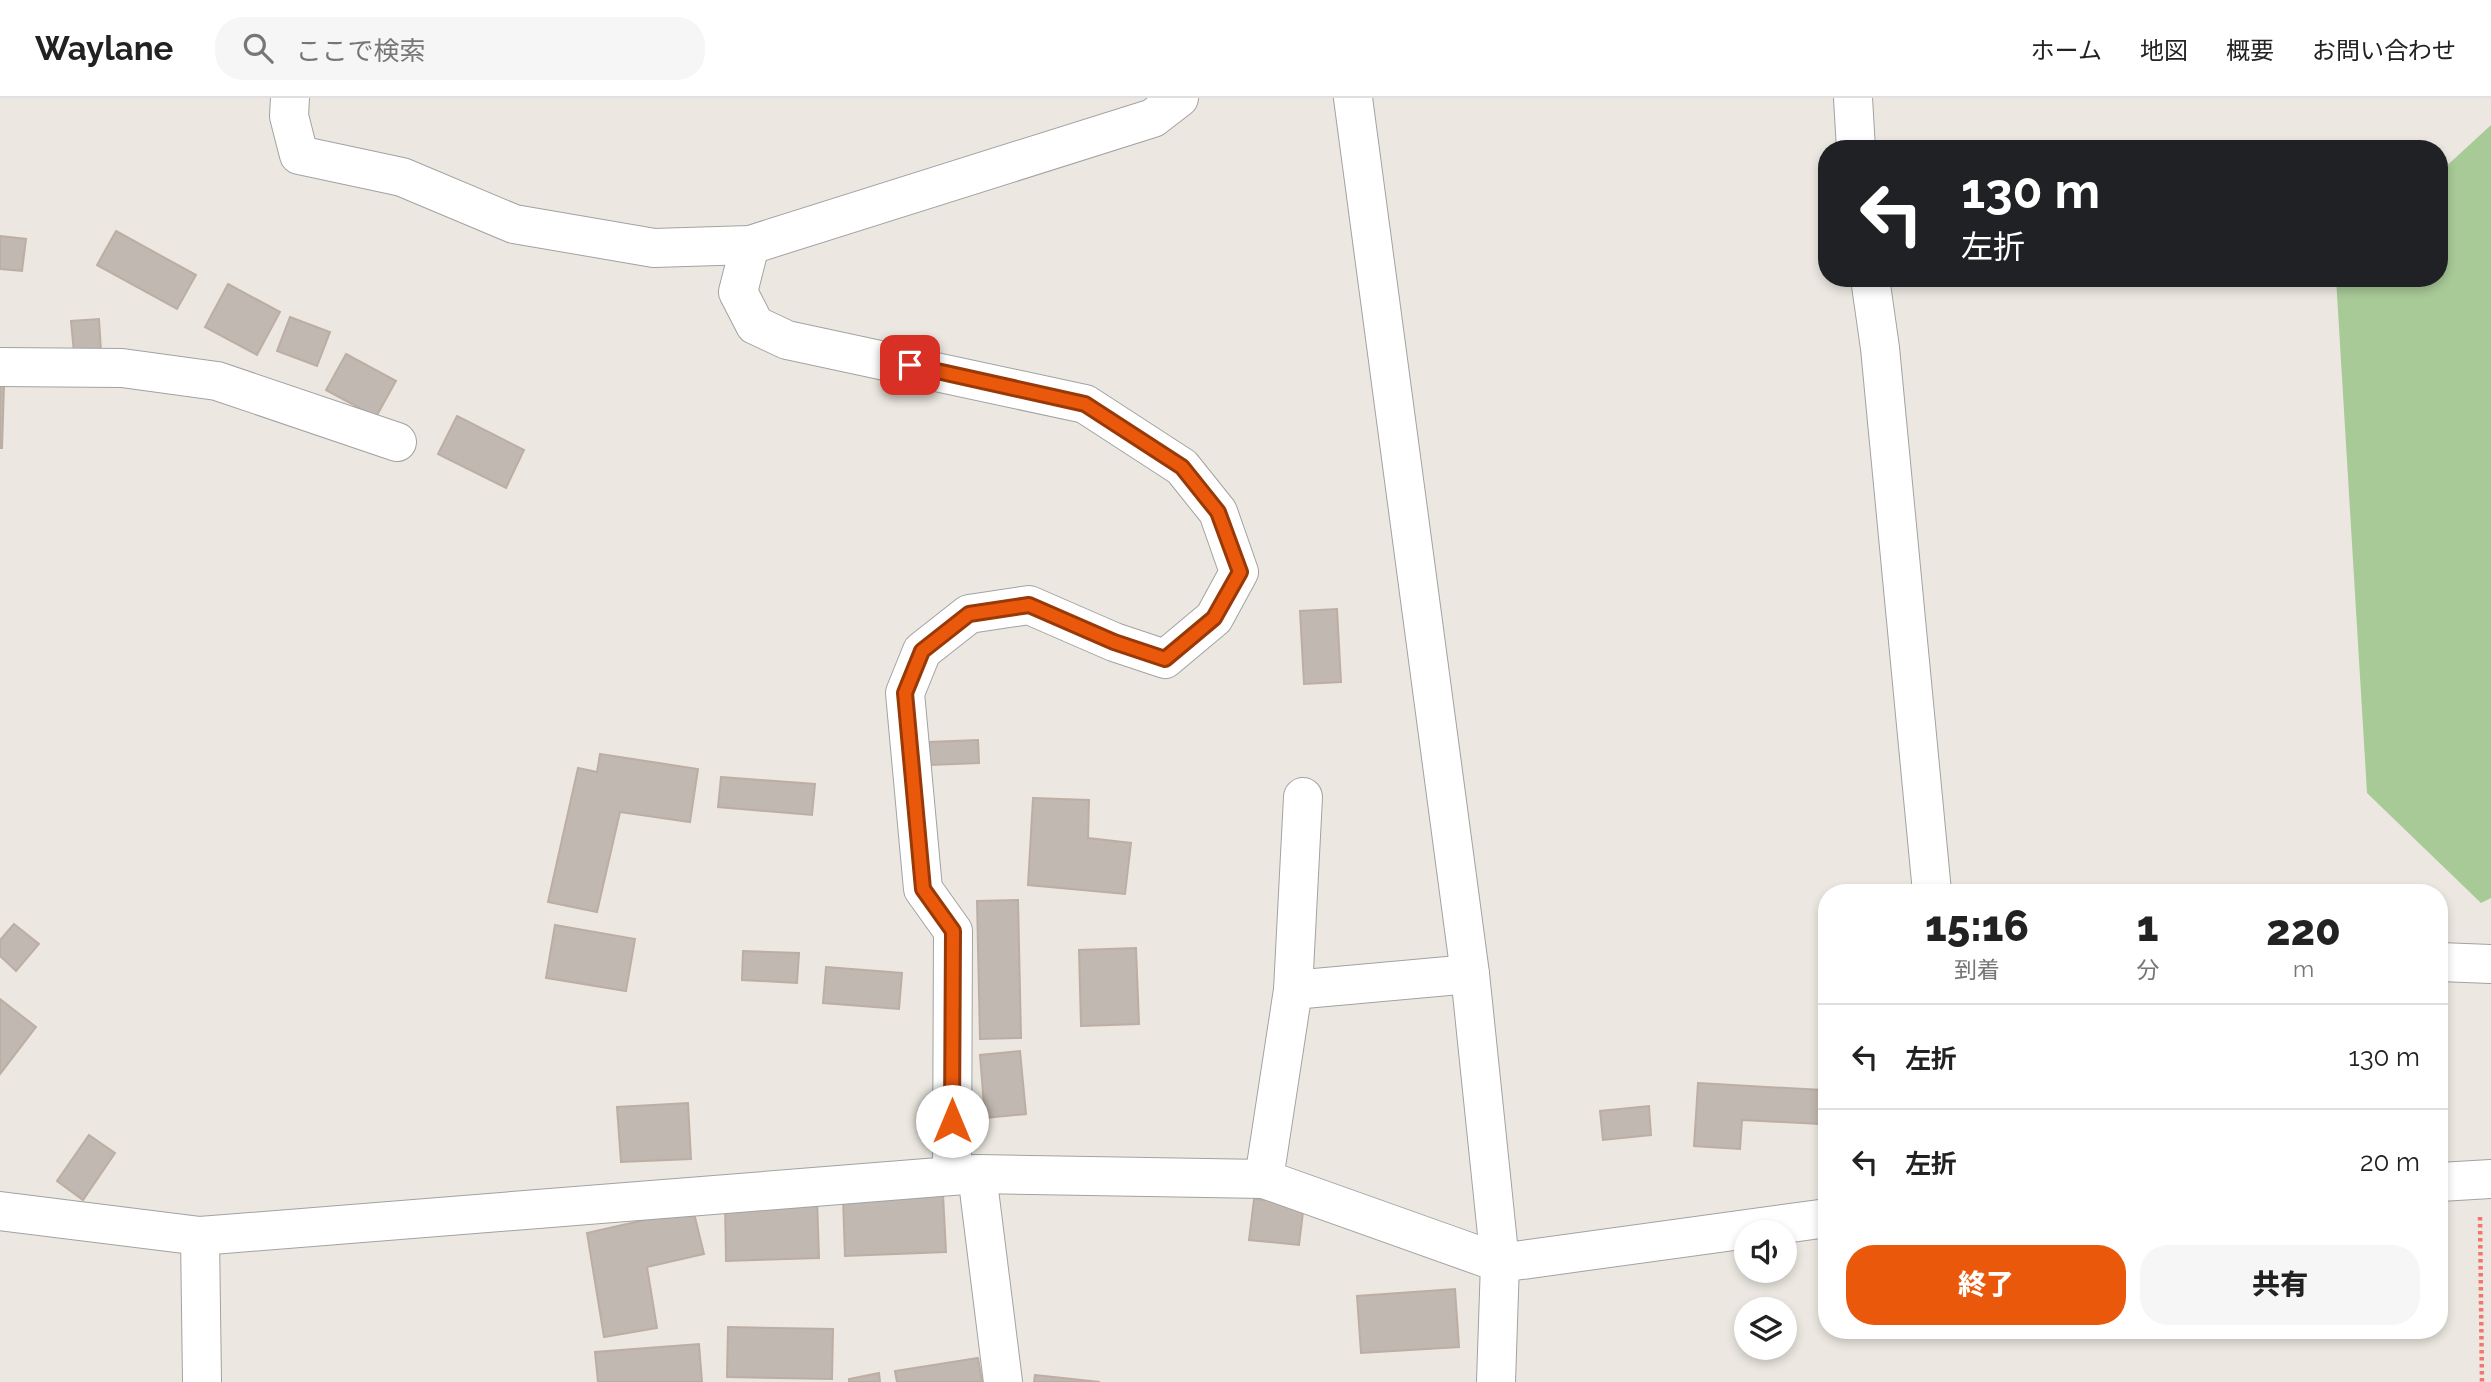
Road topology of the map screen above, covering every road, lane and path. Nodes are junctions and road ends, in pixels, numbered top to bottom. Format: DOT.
graph roads {
  1 [pos="290,98"];
  2 [pos="1179,98"];
  3 [pos="1353,98"];
  4 [pos="1853,98"];
  5 [pos="1855,140"];
  6 [pos="750,245"];
  7 [pos="1871,287"];
  8 [pos="0,367"];
  9 [pos="397,442"];
  10 [pos="1303,797"];
  11 [pos="1931,884"];
  12 [pos="2448,962"];
  13 [pos="2491,964"];
  14 [pos="1470,974"];
  15 [pos="1293,990"];
  16 [pos="965,1174"];
  17 [pos="1264,1179"];
  18 [pos="2485,1180"];
  19 [pos="2448,1182"];
  20 [pos="0,1211"];
  21 [pos="1818,1219"];
  22 [pos="200,1236"];
  23 [pos="1500,1263"];
  24 [pos="202,1382"];
  25 [pos="1003,1382"];
  26 [pos="1496,1382"];
  27 [pos="2482,1382"];
  1 -- 6 [label="street"];
  2 -- 6 [label="street"];
  3 -- 14 [label="street"];
  4 -- 5 [label="street"];
  6 -- 16 [label="street"];
  7 -- 11 [label="street"];
  8 -- 9 [label="street"];
  10 -- 15 [label="street"];
  12 -- 13 [label="street"];
  14 -- 15 [label="street"];
  14 -- 23 [label="street"];
  15 -- 17 [label="street"];
  16 -- 17 [label="street"];
  16 -- 22 [label="street"];
  16 -- 25 [label="street"];
  17 -- 23 [label="street"];
  18 -- 19 [label="street"];
  18 -- 27 [label="path"];
  20 -- 22 [label="street"];
  21 -- 23 [label="street"];
  22 -- 24 [label="street"];
  23 -- 26 [label="street"];
}
